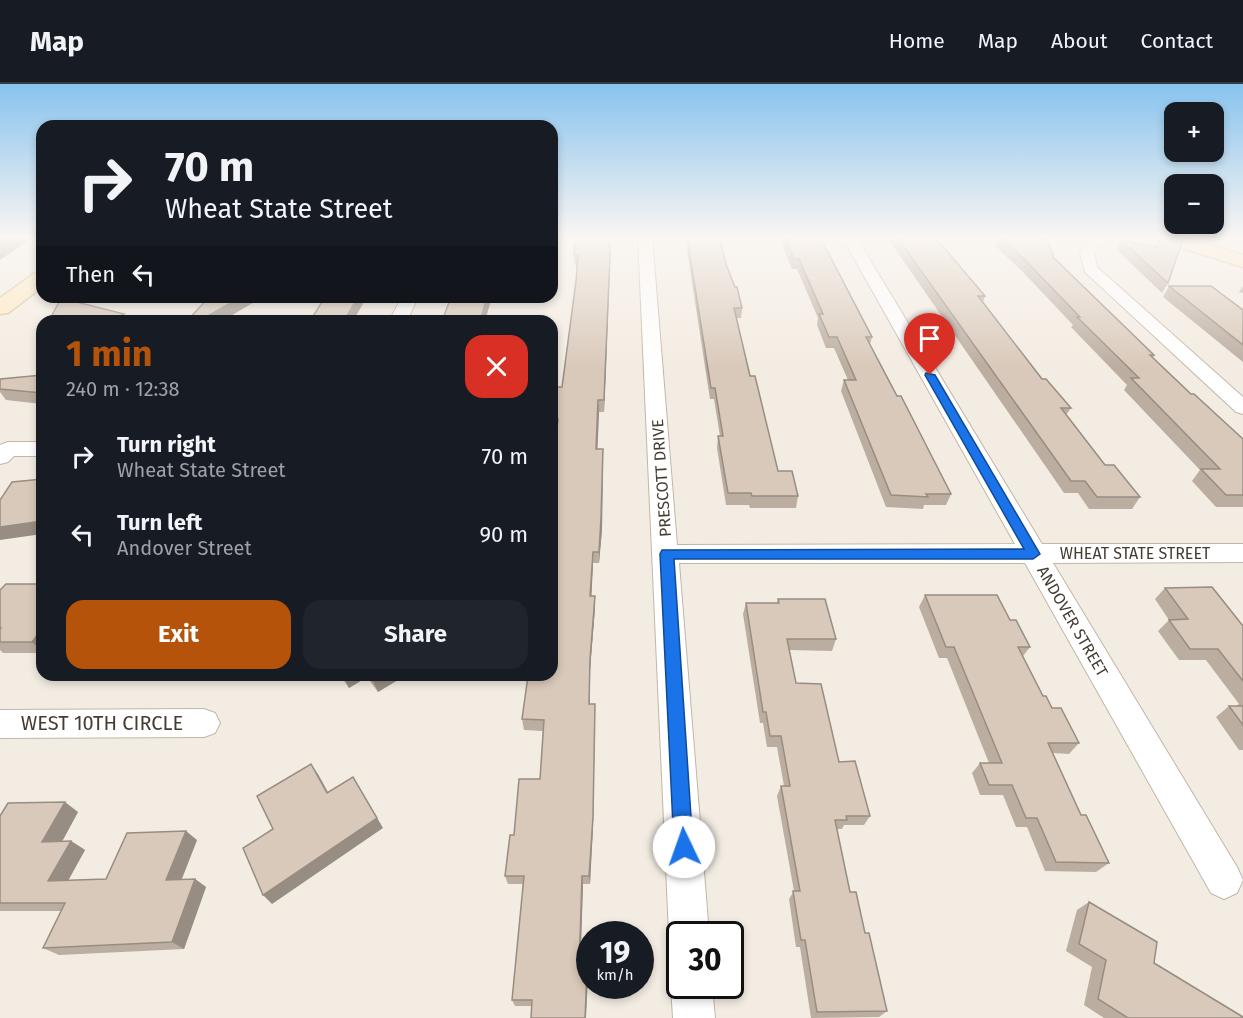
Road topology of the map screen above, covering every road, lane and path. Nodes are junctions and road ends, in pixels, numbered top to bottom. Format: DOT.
graph roads {
  1 [pos="36,281"];
  2 [pos="648,281"];
  3 [pos="874,281"];
  4 [pos="1103,281"];
  5 [pos="0,308"];
  6 [pos="1243,408"];
  7 [pos="36,450"];
  8 [pos="4,453"];
  9 [pos="1243,553"];
  10 [pos="666,554"];
  11 [pos="1033,554"];
  12 [pos="204,723"];
  13 [pos="0,724"];
  14 [pos="1224,880"];
  15 [pos="688,921"];
  16 [pos="693,999"];
  17 [pos="694,1018"];
  1 -- 5 [label="street"];
  2 -- 10 [label="street, PRESCOTT DRIVE"];
  3 -- 11 [label="street, ANDOVER STREET"];
  4 -- 6 [label="street"];
  7 -- 8 [label="street"];
  9 -- 11 [label="street, WHEAT STATE STREET"];
  10 -- 11 [label="street, WHEAT STATE STREET"];
  10 -- 15 [label="street, PRESCOTT DRIVE"];
  11 -- 14 [label="street, ANDOVER STREET"];
  12 -- 13 [label="street, WEST 10TH CIRCLE"];
  16 -- 17 [label="street"];
}
